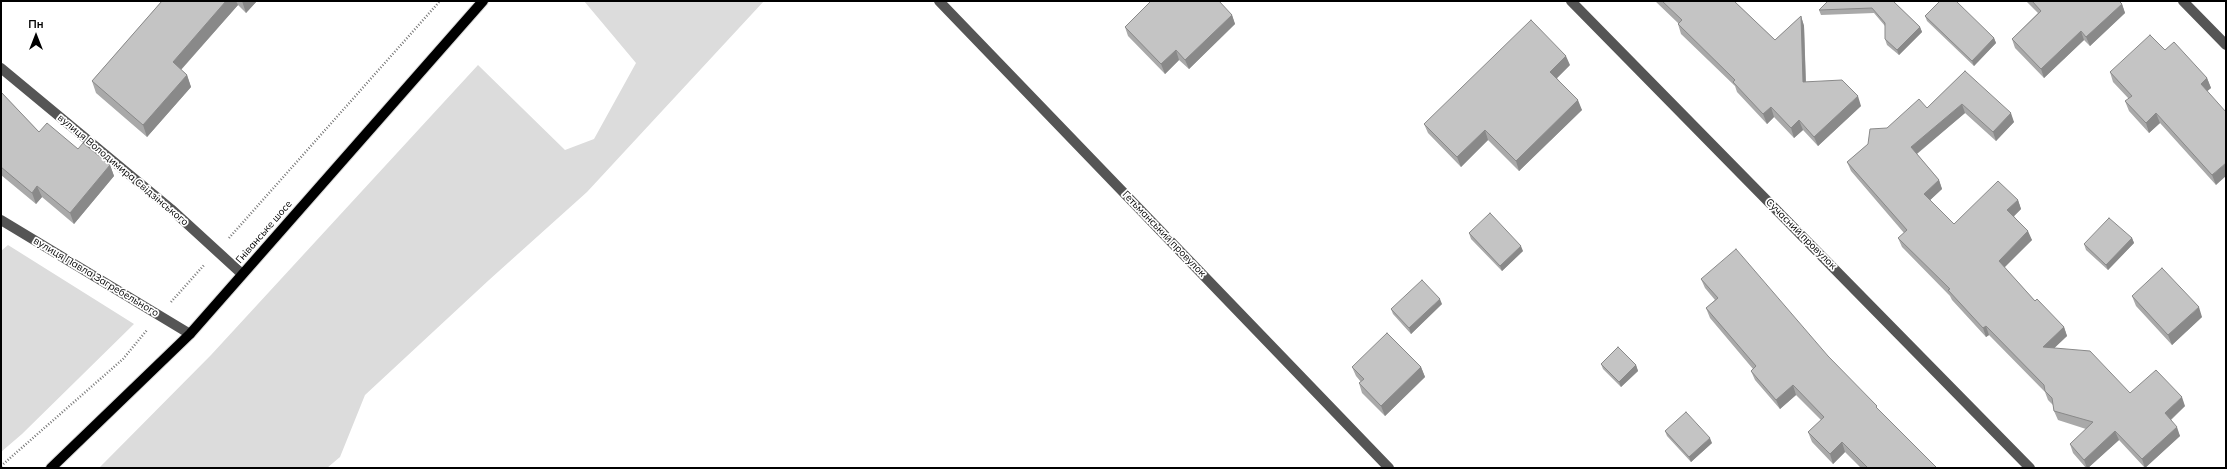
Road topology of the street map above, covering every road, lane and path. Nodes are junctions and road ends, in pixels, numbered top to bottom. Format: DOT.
graph roads {
  1 [pos="484,1"];
  2 [pos="939,1"];
  3 [pos="1571,1"];
  4 [pos="2183,1"];
  5 [pos="2226,45"];
  6 [pos="1,68"];
  7 [pos="1,220"];
  8 [pos="242,274"];
  9 [pos="190,334"];
  10 [pos="51,468"];
  11 [pos="1389,468"];
  12 [pos="2030,468"];
  1 -- 8 [label="main road, Гніванське шосе"];
  2 -- 11 [label="street, Гетьманський провулок"];
  3 -- 12 [label="street, Сучасний провулок"];
  4 -- 5 [label="street"];
  6 -- 8 [label="street, вулиця Володимира Свідзінського"];
  7 -- 9 [label="street, вулиця Павла Загребельного"];
  8 -- 9 [label="main road, Гніванське шосе"];
  9 -- 10 [label="main road, Гніванське шосе"];
}
